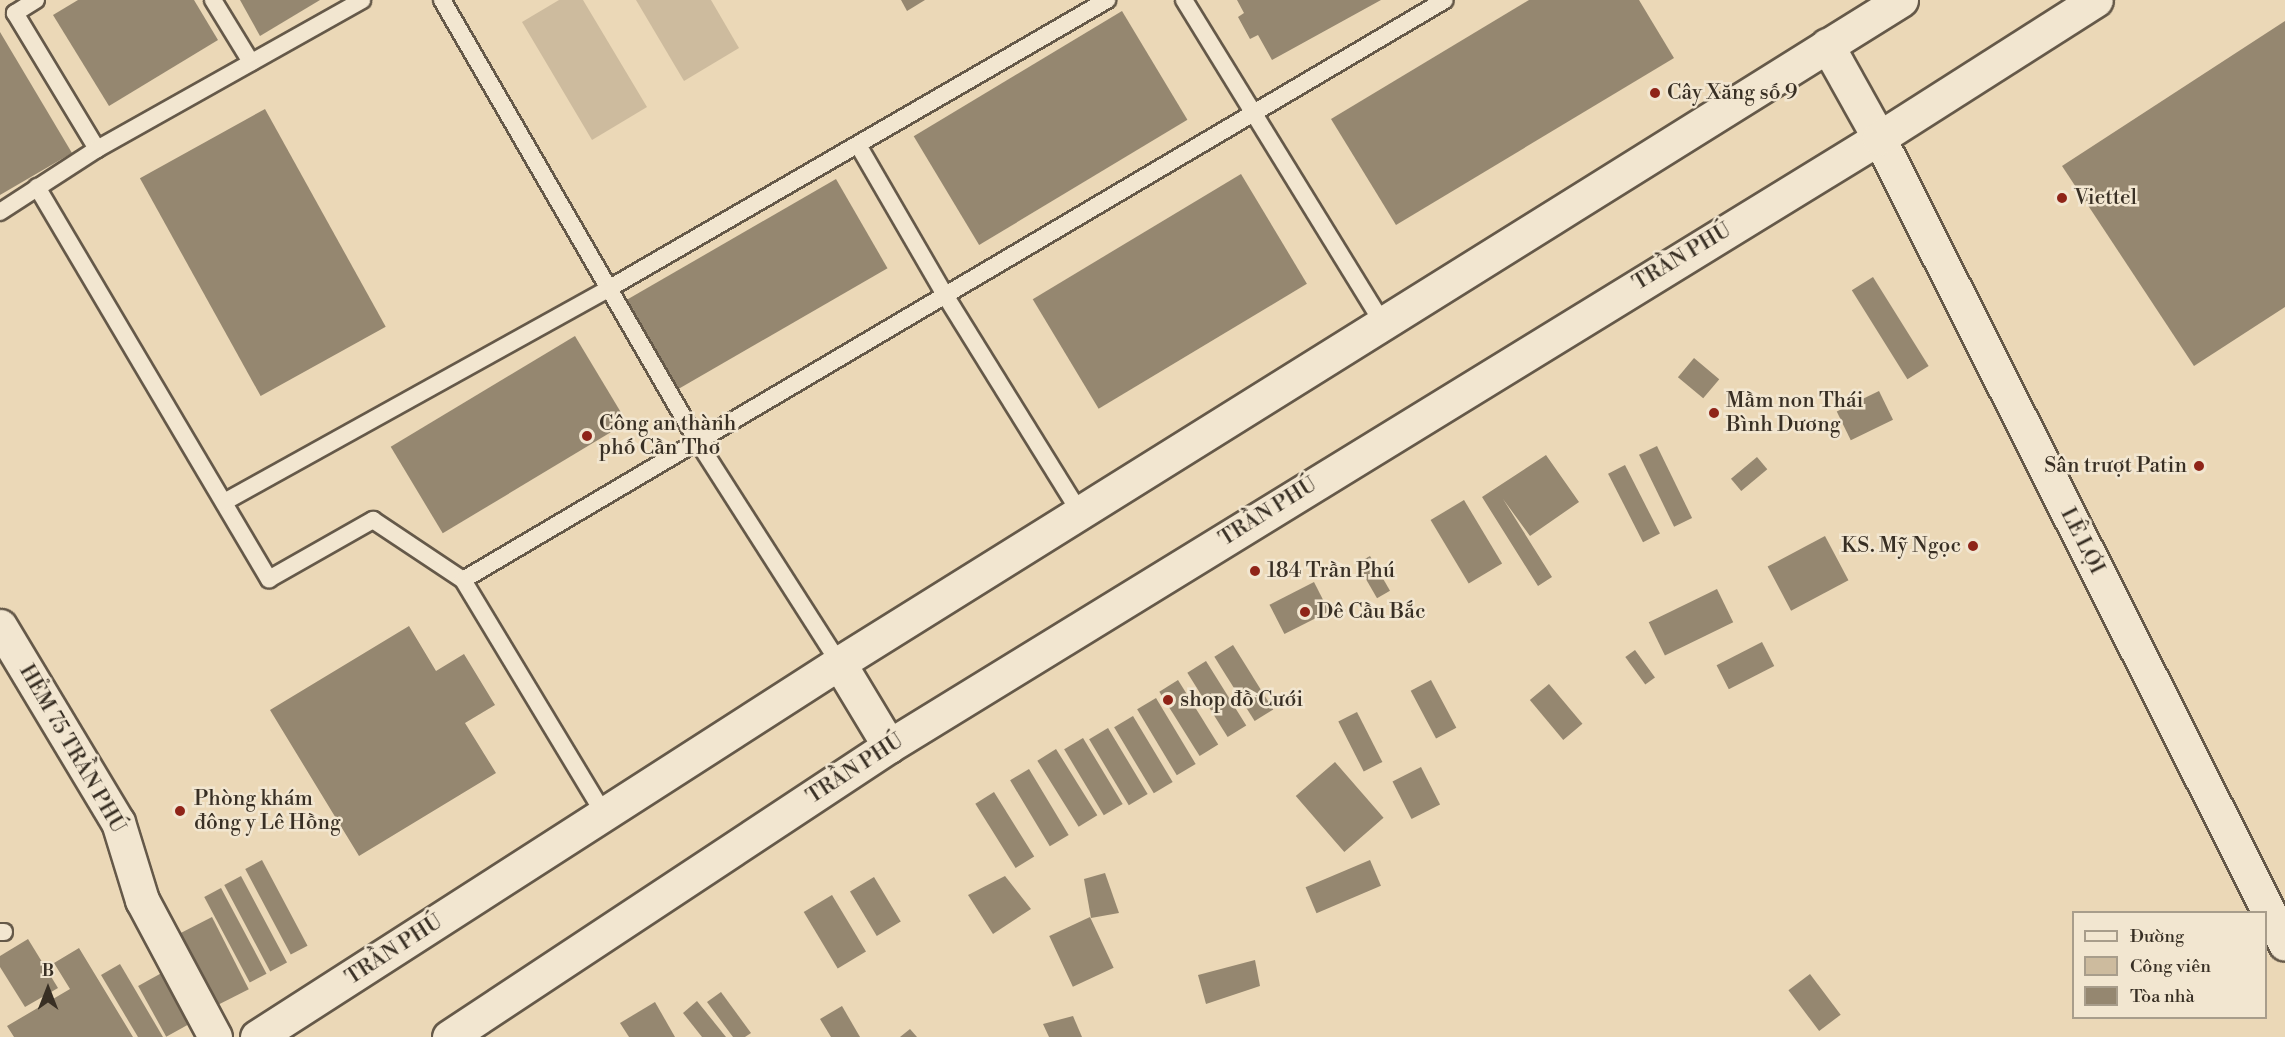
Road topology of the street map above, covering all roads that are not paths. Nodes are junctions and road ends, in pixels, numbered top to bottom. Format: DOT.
graph roads {
  1 [pos="36,0"];
  2 [pos="213,0"];
  3 [pos="362,0"];
  4 [pos="442,0"];
  5 [pos="1107,0"];
  6 [pos="1184,0"];
  7 [pos="1445,0"];
  8 [pos="1901,0"];
  9 [pos="2096,0"];
  10 [pos="1867,10"];
  11 [pos="1827,45"];
  12 [pos="251,62"];
  13 [pos="1255,115"];
  14 [pos="1879,138"];
  15 [pos="858,145"];
  16 [pos="97,148"];
  17 [pos="37,187"];
  18 [pos="0,212"];
  19 [pos="608,289"];
  20 [pos="945,295"];
  21 [pos="1382,322"];
  22 [pos="696,439"];
  23 [pos="224,502"];
  24 [pos="1080,513"];
  25 [pos="463,580"];
  26 [pos="0,626"];
  27 [pos="839,663"];
  28 [pos="889,746"];
  29 [pos="604,815"];
  30 [pos="2285,944"];
  31 [pos="214,1037"];
  32 [pos="257,1037"];
  33 [pos="448,1037"];
  1 -- 16 [label="lane"];
  2 -- 12 [label="lane"];
  3 -- 12 [label="lane"];
  4 -- 19 [label="lane"];
  5 -- 15 [label="lane"];
  6 -- 13 [label="lane"];
  7 -- 13 [label="lane"];
  8 -- 10 [label="street, TRẦN PHÚ"];
  9 -- 14 [label="street, TRẦN PHÚ"];
  10 -- 11 [label="street, TRẦN PHÚ"];
  11 -- 14 [label="street, LÊ LỢI"];
  11 -- 21 [label="street, TRẦN PHÚ"];
  12 -- 16 [label="lane"];
  13 -- 20 [label="lane"];
  13 -- 21 [label="lane"];
  14 -- 28 [label="street, TRẦN PHÚ"];
  14 -- 30 [label="street, LÊ LỢI"];
  15 -- 19 [label="lane"];
  15 -- 20 [label="lane"];
  16 -- 17 [label="lane"];
  17 -- 18 [label="lane"];
  17 -- 23 [label="lane"];
  19 -- 22 [label="lane"];
  19 -- 23 [label="lane"];
  20 -- 22 [label="lane"];
  20 -- 24 [label="lane"];
  21 -- 24 [label="street, TRẦN PHÚ"];
  22 -- 25 [label="lane"];
  22 -- 27 [label="lane"];
  23 -- 25 [label="lane"];
  24 -- 27 [label="street, TRẦN PHÚ"];
  25 -- 29 [label="lane"];
  26 -- 31 [label="street, HẺM 75 TRẦN PHÚ"];
  27 -- 28 [label="street"];
  27 -- 29 [label="street, TRẦN PHÚ"];
  28 -- 33 [label="street, TRẦN PHÚ"];
  29 -- 32 [label="street, TRẦN PHÚ"];
}
